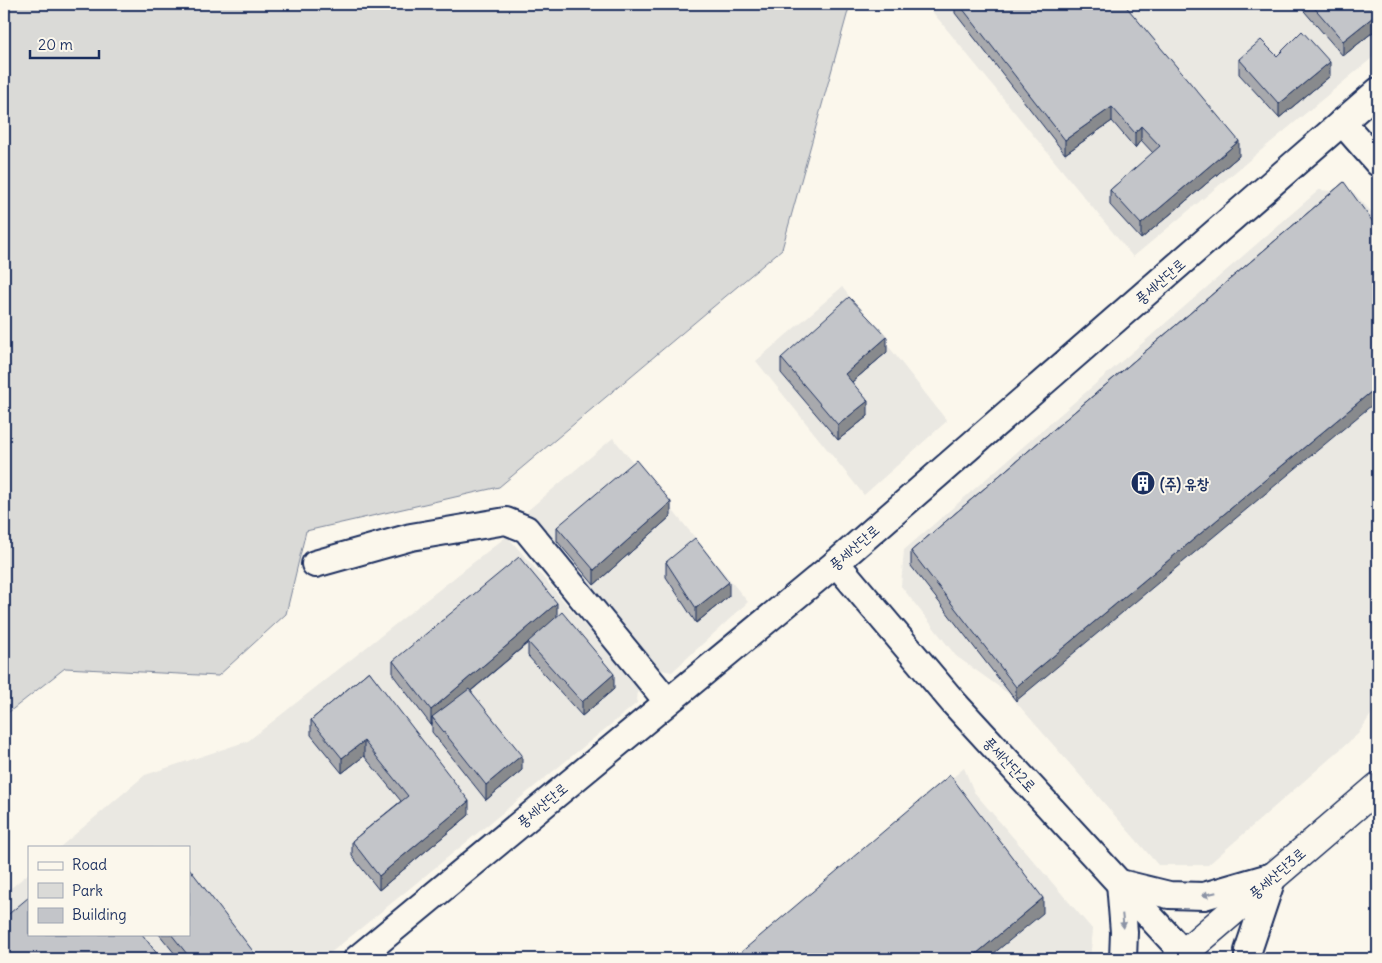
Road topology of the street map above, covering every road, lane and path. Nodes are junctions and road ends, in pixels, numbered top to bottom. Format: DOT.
graph roads {
  1 [pos="1378,91"];
  2 [pos="1342,122"];
  3 [pos="1378,163"];
  4 [pos="836,563"];
  5 [pos="315,564"];
  6 [pos="667,701"];
  7 [pos="1378,787"];
  8 [pos="1273,876"];
  9 [pos="1120,883"];
  10 [pos="1184,957"];
  11 [pos="356,959"];
  12 [pos="1123,959"];
  13 [pos="1248,959"];
  1 -- 2 [label="street, 풍세산단로"];
  2 -- 3 [label="street"];
  2 -- 4 [label="street, 풍세산단로"];
  4 -- 6 [label="street, 풍세산단로"];
  4 -- 9 [label="street, 풍세산단2로"];
  5 -- 6 [label="street"];
  6 -- 11 [label="street, 풍세산단로"];
  7 -- 8 [label="street, 풍세산단3로"];
  8 -- 9 [label="street, one-way"];
  8 -- 10 [label="street, 풍세산단3로"];
  8 -- 13 [label="street"];
  9 -- 10 [label="street, 풍세산단2로"];
  9 -- 12 [label="street, one-way"];
}
